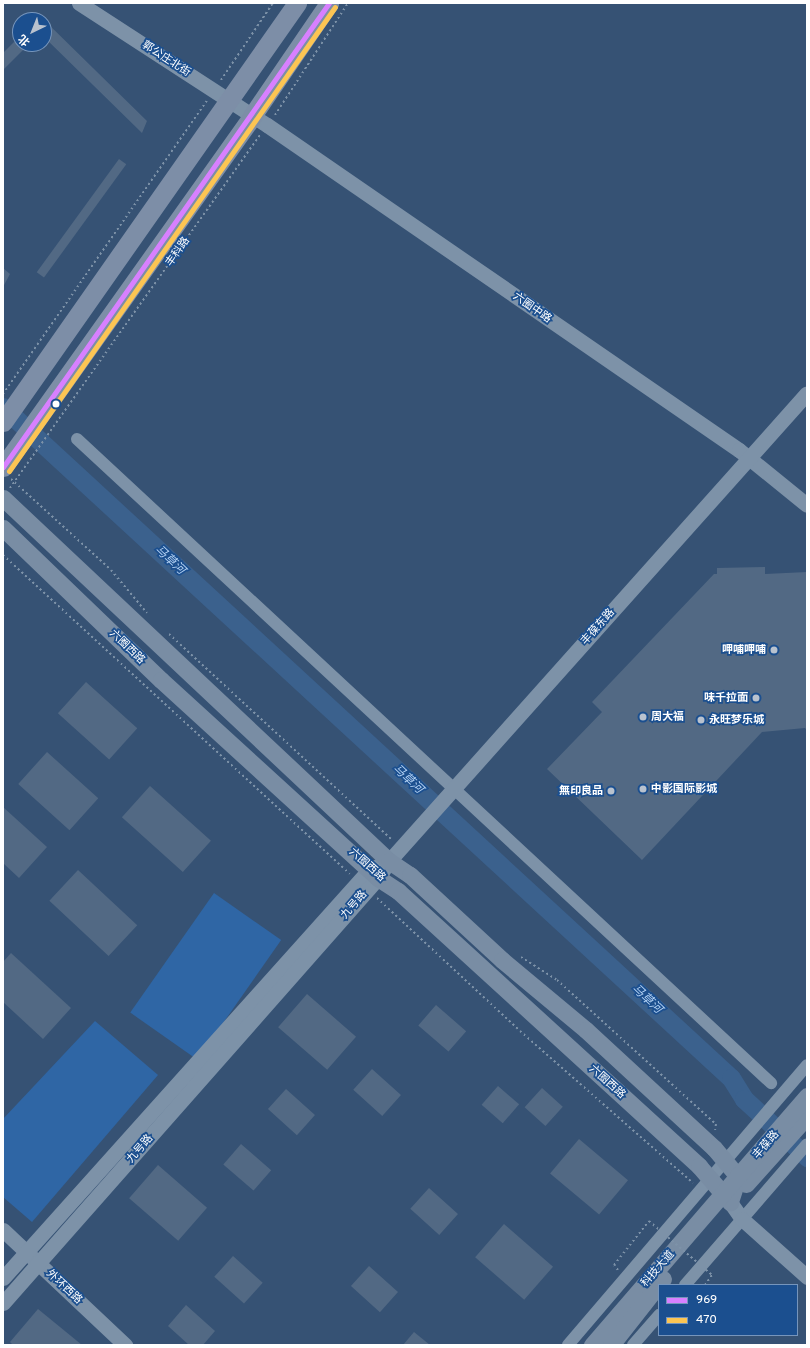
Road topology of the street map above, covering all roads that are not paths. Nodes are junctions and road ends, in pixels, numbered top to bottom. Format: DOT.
graph roads {
  1 [pos="79,3"];
  2 [pos="297,3"];
  3 [pos="329,3"];
  4 [pos="221,95"];
  5 [pos="260,121"];
  6 [pos="807,393"];
  7 [pos="3,422"];
  8 [pos="77,439"];
  9 [pos="749,459"];
  10 [pos="6,472"];
  11 [pos="5,495"];
  12 [pos="807,505"];
  13 [pos="3,528"];
  14 [pos="452,791"];
  15 [pos="389,861"];
  16 [pos="374,874"];
  17 [pos="807,1065"];
  18 [pos="771,1083"];
  19 [pos="807,1096"];
  20 [pos="799,1118"];
  21 [pos="807,1144"];
  22 [pos="772,1147"];
  23 [pos="725,1161"];
  24 [pos="738,1177"];
  25 [pos="710,1179"];
  26 [pos="727,1198"];
  27 [pos="742,1219"];
  28 [pos="3,1230"];
  29 [pos="26,1252"];
  30 [pos="39,1263"];
  31 [pos="807,1277"];
  32 [pos="3,1278"];
  33 [pos="659,1284"];
  34 [pos="686,1284"];
  35 [pos="658,1285"];
  36 [pos="3,1303"];
  37 [pos="658,1316"];
  38 [pos="125,1345"];
  39 [pos="568,1345"];
  40 [pos="592,1345"];
  41 [pos="611,1345"];
  42 [pos="633,1345"];
  1 -- 4 [label="street, 郭公庄北街"];
  2 -- 4 [label="main road"];
  3 -- 5 [label="main road, 丰科路"];
  4 -- 5 [label="street, 郭公庄北街"];
  4 -- 7 [label="main road"];
  5 -- 9 [label="street, 六圈中路"];
  5 -- 10 [label="main road, 丰科路"];
  6 -- 9 [label="street, 丰葆东路"];
  8 -- 14 [label="street"];
  9 -- 12 [label="street, 六圈中路"];
  9 -- 14 [label="street, 丰葆东路"];
  11 -- 15 [label="main road, 六圈西路"];
  13 -- 16 [label="main road, 六圈西路"];
  14 -- 15 [label="street, 丰葆东路"];
  14 -- 18 [label="street"];
  15 -- 16 [label="street, 九号路"];
  15 -- 23 [label="main road, 六圈西路"];
  16 -- 25 [label="main road, 六圈西路"];
  16 -- 29 [label="street, 九号路"];
  16 -- 30 [label="street, 九号路"];
  17 -- 23 [label="street"];
  19 -- 20 [label="main road, 丰葆路"];
  20 -- 22 [label="main road, 丰葆路"];
  21 -- 27 [label="street"];
  22 -- 24 [label="main road, 丰葆路"];
  22 -- 26 [label="main road, 丰葆路"];
  23 -- 24 [label="main road, 六圈西路"];
  23 -- 25 [label="street"];
  24 -- 26 [label="main road"];
  25 -- 26 [label="main road, 六圈西路"];
  25 -- 39 [label="street"];
  26 -- 27 [label="street, 六圈西路"];
  26 -- 33 [label="main road, 科技大道"];
  26 -- 40 [label="main road, 科技大道"];
  27 -- 31 [label="street, 六圈西路"];
  27 -- 34 [label="street"];
  28 -- 29 [label="street, 外环西路"];
  29 -- 30 [label="street, 外环西路"];
  29 -- 32 [label="street, 九号路"];
  30 -- 36 [label="street, 九号路"];
  30 -- 38 [label="street, 外环西路"];
  35 -- 41 [label="main road, 科技大道"];
  37 -- 42 [label="street"];
}
